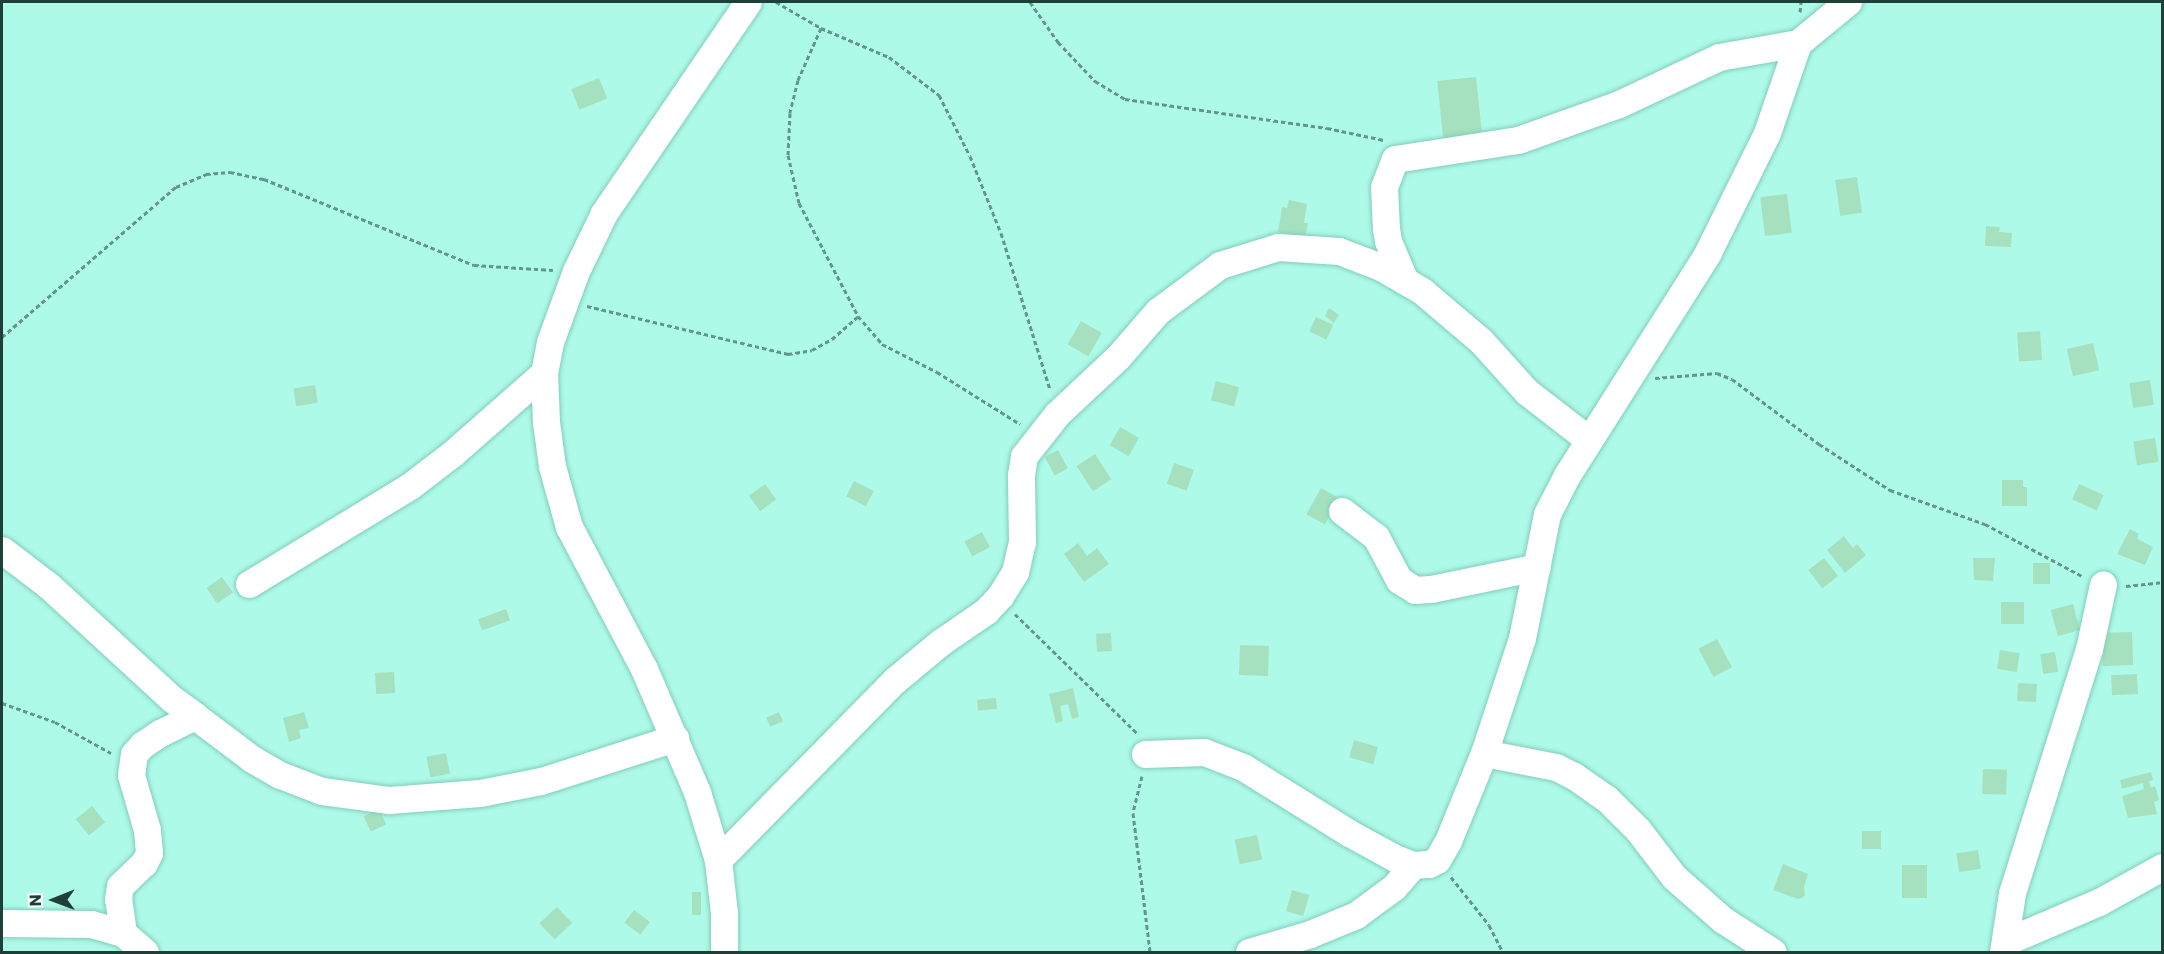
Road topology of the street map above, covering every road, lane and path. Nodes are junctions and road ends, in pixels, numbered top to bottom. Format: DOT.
graph roads {
  1 [pos="748,2"];
  2 [pos="776,2"];
  3 [pos="1030,2"];
  4 [pos="1848,2"];
  5 [pos="822,28"];
  6 [pos="1798,43"];
  7 [pos="1388,141"];
  8 [pos="576,271"];
  9 [pos="1405,281"];
  10 [pos="565,301"];
  11 [pos="858,316"];
  12 [pos="2,337"];
  13 [pos="544,373"];
  14 [pos="1628,381"];
  15 [pos="1057,414"];
  16 [pos="1039,437"];
  17 [pos="1589,440"];
  18 [pos="1342,511"];
  19 [pos="2,550"];
  20 [pos="1537,567"];
  21 [pos="2163,582"];
  22 [pos="249,584"];
  23 [pos="2103,584"];
  24 [pos="1000,596"];
  25 [pos="2,703"];
  26 [pos="195,716"];
  27 [pos="675,738"];
  28 [pos="1485,753"];
  29 [pos="1145,754"];
  30 [pos="131,764"];
  31 [pos="718,860"];
  32 [pos="1425,862"];
  33 [pos="2163,867"];
  34 [pos="2,922"];
  35 [pos="123,933"];
  36 [pos="2004,947"];
  37 [pos="145,952"];
  38 [pos="724,952"];
  39 [pos="1150,952"];
  40 [pos="1249,952"];
  41 [pos="1503,952"];
  42 [pos="1773,952"];
  1 -- 8 [label="street"];
  2 -- 5 [label="path"];
  3 -- 7 [label="path"];
  4 -- 6 [label="street"];
  5 -- 11 [label="path"];
  5 -- 15 [label="path"];
  6 -- 9 [label="street"];
  6 -- 14 [label="street"];
  8 -- 10 [label="street"];
  8 -- 12 [label="path"];
  9 -- 15 [label="street"];
  9 -- 17 [label="street"];
  10 -- 11 [label="path"];
  10 -- 13 [label="street"];
  11 -- 16 [label="path"];
  13 -- 22 [label="street"];
  13 -- 27 [label="street"];
  14 -- 17 [label="street"];
  14 -- 23 [label="path"];
  15 -- 16 [label="street"];
  16 -- 24 [label="street"];
  17 -- 20 [label="street"];
  18 -- 20 [label="street"];
  19 -- 26 [label="street"];
  20 -- 28 [label="street"];
  21 -- 23 [label="path"];
  23 -- 36 [label="street"];
  24 -- 29 [label="path"];
  24 -- 31 [label="street"];
  25 -- 30 [label="path"];
  26 -- 27 [label="street"];
  26 -- 30 [label="street"];
  27 -- 31 [label="street"];
  28 -- 32 [label="street"];
  28 -- 42 [label="street"];
  29 -- 32 [label="street"];
  29 -- 39 [label="path"];
  30 -- 35 [label="street"];
  31 -- 38 [label="street"];
  32 -- 40 [label="street"];
  32 -- 41 [label="path"];
  33 -- 36 [label="street"];
  34 -- 35 [label="street"];
  35 -- 37 [label="street"];
}
